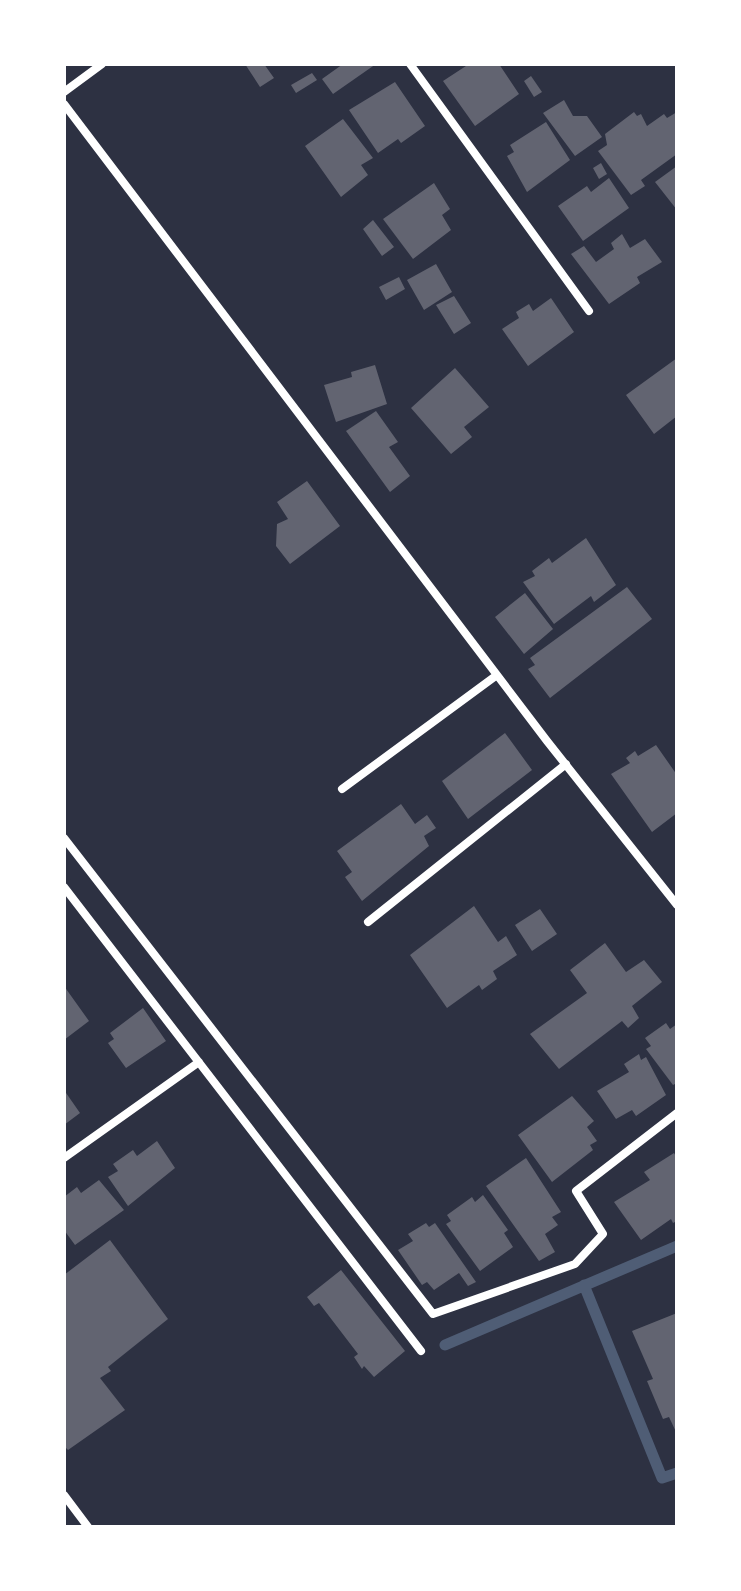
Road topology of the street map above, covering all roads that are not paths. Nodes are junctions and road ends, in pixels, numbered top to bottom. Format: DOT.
graph roads {
  1 [pos="102,64"];
  2 [pos="410,64"];
  3 [pos="64,92"];
  4 [pos="64,104"];
  5 [pos="589,311"];
  6 [pos="497,675"];
  7 [pos="566,764"];
  8 [pos="342,789"];
  9 [pos="64,838"];
  10 [pos="64,887"];
  11 [pos="677,905"];
  12 [pos="368,922"];
  13 [pos="199,1062"];
  14 [pos="677,1113"];
  15 [pos="64,1158"];
  16 [pos="421,1351"];
  17 [pos="64,1495"];
  18 [pos="88,1527"];
  1 -- 3 [label="street"];
  2 -- 5 [label="street"];
  4 -- 6 [label="street"];
  6 -- 7 [label="street"];
  6 -- 8 [label="street"];
  7 -- 11 [label="street"];
  7 -- 12 [label="street"];
  9 -- 14 [label="street"];
  10 -- 13 [label="street"];
  13 -- 15 [label="street"];
  13 -- 16 [label="street"];
  17 -- 18 [label="street"];
}
